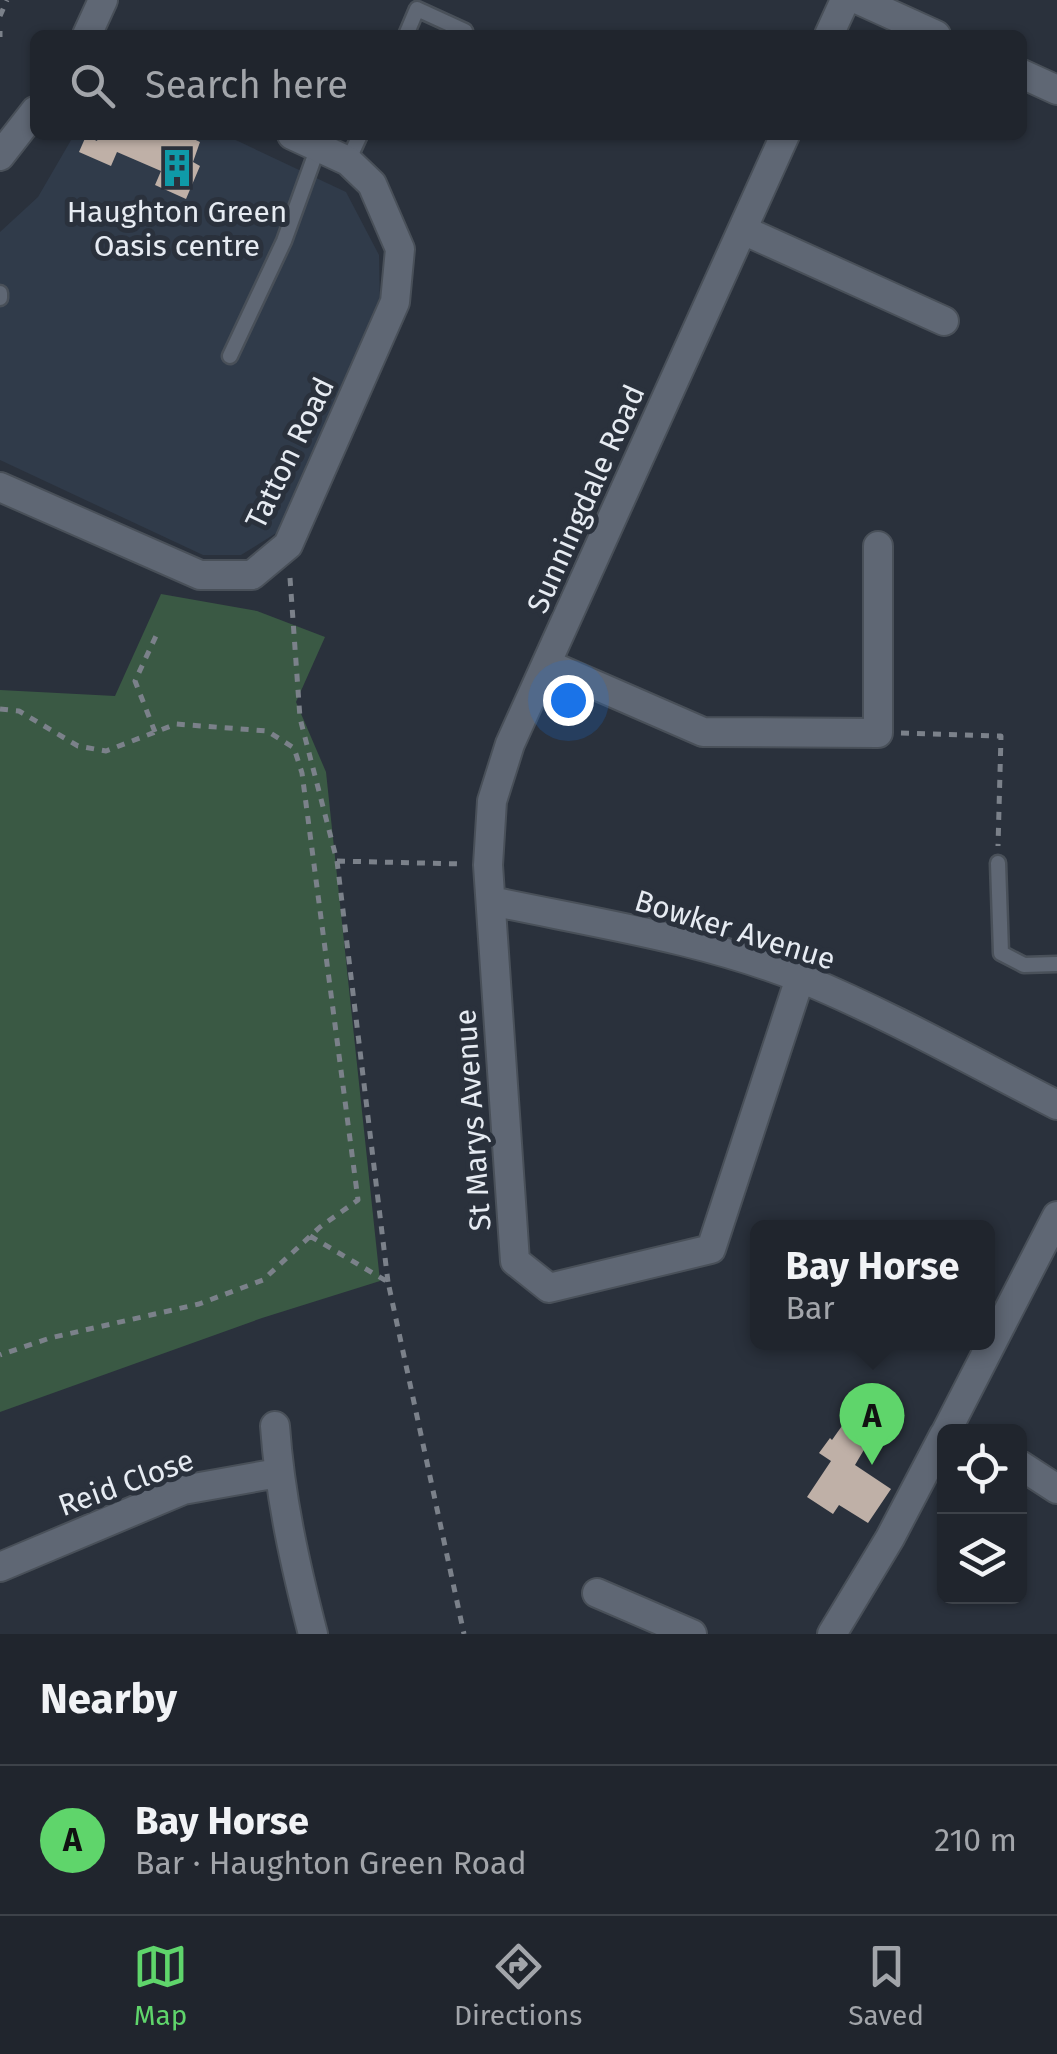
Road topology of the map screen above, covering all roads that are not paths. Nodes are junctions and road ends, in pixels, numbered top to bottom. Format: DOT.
graph roads {
  1 [pos="102,0"];
  2 [pos="845,0"];
  3 [pos="859,0"];
  4 [pos="89,30"];
  5 [pos="408,30"];
  6 [pos="464,30"];
  7 [pos="831,30"];
  8 [pos="925,30"];
  9 [pos="1027,76"];
  10 [pos="1057,90"];
  11 [pos="30,117"];
  12 [pos="358,140"];
  13 [pos="783,140"];
  14 [pos="305,141"];
  15 [pos="0,156"];
  16 [pos="348,161"];
  17 [pos="743,230"];
  18 [pos="944,321"];
  19 [pos="230,356"];
  20 [pos="0,487"];
  21 [pos="878,546"];
  22 [pos="547,664"];
  23 [pos="998,863"];
  24 [pos="491,901"];
  25 [pos="1057,964"];
  26 [pos="800,978"];
  27 [pos="1057,1105"];
  28 [pos="1057,1216"];
  29 [pos="995,1342"];
  30 [pos="991,1350"];
  31 [pos="955,1424"];
  32 [pos="275,1426"];
  33 [pos="937,1456"];
  34 [pos="1027,1470"];
  35 [pos="278,1473"];
  36 [pos="1057,1489"];
  37 [pos="0,1567"];
  38 [pos="598,1593"];
  39 [pos="313,1634"];
  40 [pos="692,1634"];
  41 [pos="832,1634"];
  1 -- 4 [label="street"];
  2 -- 7 [label="street"];
  3 -- 8 [label="street"];
  5 -- 6 [label="lane"];
  9 -- 10 [label="street"];
  11 -- 15 [label="street"];
  12 -- 16 [label="lane"];
  13 -- 17 [label="street, Sunningdale Road"];
  14 -- 16 [label="street, Tatton Road"];
  14 -- 19 [label="lane"];
  16 -- 20 [label="street, Tatton Road"];
  17 -- 18 [label="street"];
  17 -- 22 [label="street, Sunningdale Road"];
  21 -- 22 [label="street"];
  22 -- 24 [label="street, Sunningdale Road"];
  23 -- 25 [label="lane"];
  24 -- 26 [label="street, Bowker Avenue"];
  24 -- 26 [label="street, St Marys Avenue"];
  26 -- 27 [label="street, Bowker Avenue"];
  28 -- 29 [label="street"];
  30 -- 31 [label="street"];
  32 -- 35 [label="street"];
  33 -- 41 [label="street"];
  34 -- 36 [label="street"];
  35 -- 37 [label="street, Reid Close"];
  35 -- 39 [label="street"];
  38 -- 40 [label="street"];
}
